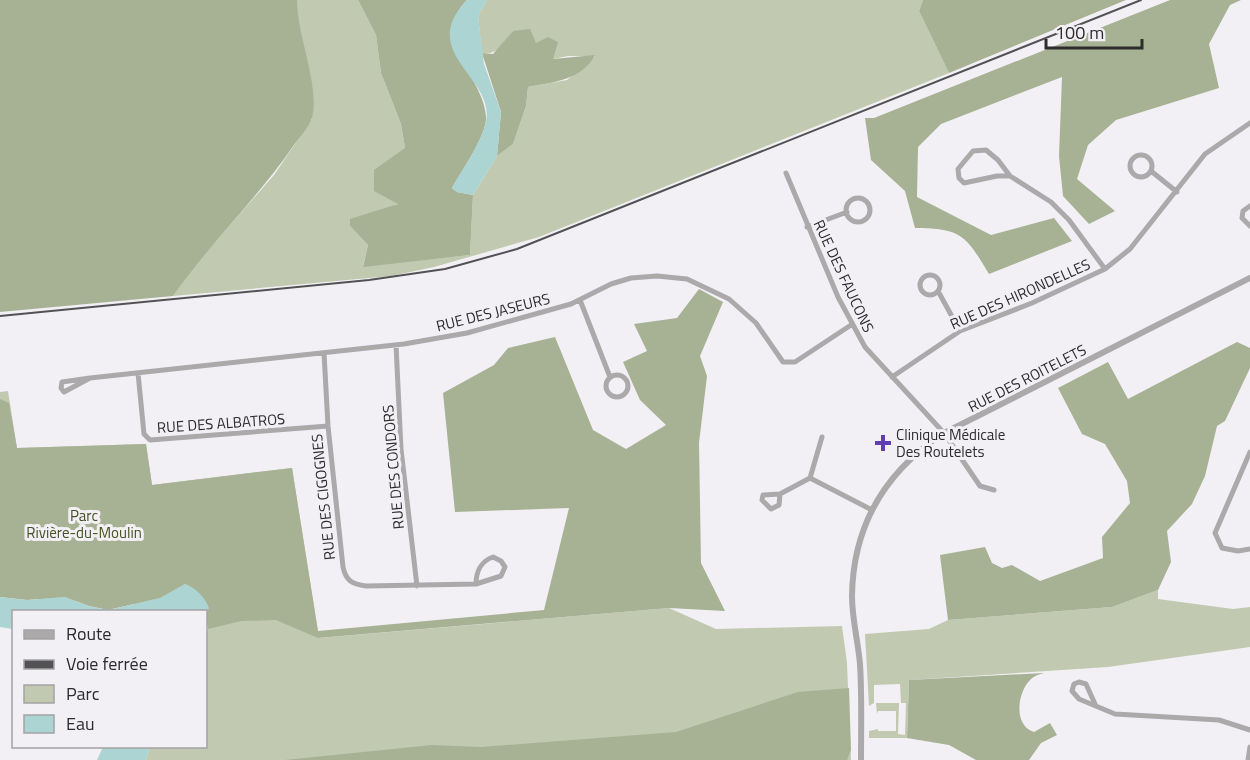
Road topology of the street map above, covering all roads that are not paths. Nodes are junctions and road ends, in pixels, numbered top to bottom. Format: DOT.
graph roads {
  1 [pos="1250,123"];
  2 [pos="1151,171"];
  3 [pos="786,173"];
  4 [pos="1010,176"];
  5 [pos="1177,192"];
  6 [pos="1250,206"];
  7 [pos="847,212"];
  8 [pos="807,226"];
  9 [pos="1250,226"];
  10 [pos="1105,269"];
  11 [pos="1250,278"];
  12 [pos="938,291"];
  13 [pos="580,300"];
  14 [pos="851,325"];
  15 [pos="960,331"];
  16 [pos="396,345"];
  17 [pos="324,353"];
  18 [pos="138,373"];
  19 [pos="610,377"];
  20 [pos="892,377"];
  21 [pos="90,378"];
  22 [pos="328,426"];
  23 [pos="944,433"];
  24 [pos="822,437"];
  25 [pos="1250,452"];
  26 [pos="810,478"];
  27 [pos="994,490"];
  28 [pos="780,494"];
  29 [pos="872,510"];
  30 [pos="1250,549"];
  31 [pos="476,584"];
  32 [pos="417,586"];
  33 [pos="1095,704"];
  34 [pos="1250,730"];
  35 [pos="1250,747"];
  36 [pos="861,760"];
  37 [pos="1248,760"];
  1 -- 5 [label="street, RUE DES HIRONDELLES"];
  2 -- 2 [label="street"];
  2 -- 5 [label="street"];
  3 -- 8 [label="street, RUE DES FAUCONS"];
  4 -- 4 [label="street"];
  4 -- 10 [label="street"];
  5 -- 10 [label="street, RUE DES HIRONDELLES"];
  6 -- 9 [label="street"];
  7 -- 7 [label="street"];
  7 -- 8 [label="street"];
  8 -- 14 [label="street, RUE DES FAUCONS"];
  10 -- 15 [label="street, RUE DES HIRONDELLES"];
  11 -- 23 [label="street, RUE DES ROITELETS"];
  12 -- 15 [label="street"];
  13 -- 14 [label="street, RUE DES JASEURS"];
  13 -- 16 [label="street, RUE DES JASEURS"];
  13 -- 19 [label="street"];
  14 -- 20 [label="street, RUE DES FAUCONS"];
  15 -- 20 [label="street, RUE DES HIRONDELLES"];
  16 -- 17 [label="street, RUE DES JASEURS"];
  16 -- 32 [label="street, RUE DES CONDORS"];
  17 -- 18 [label="street, RUE DES JASEURS"];
  17 -- 22 [label="street, RUE DES CIGOGNES"];
  18 -- 21 [label="street, RUE DES JASEURS"];
  18 -- 22 [label="street, RUE DES ALBATROS"];
  19 -- 19 [label="street"];
  20 -- 23 [label="street, RUE DES FAUCONS"];
  21 -- 21 [label="street, RUE DES JASEURS"];
  22 -- 32 [label="street, RUE DES CIGOGNES"];
  23 -- 27 [label="street, RUE DES FAUCONS"];
  23 -- 29 [label="street, RUE DES ROITELETS"];
  24 -- 26 [label="street"];
  25 -- 30 [label="street"];
  26 -- 28 [label="street"];
  26 -- 29 [label="street"];
  29 -- 36 [label="street, RUE DES ROITELETS"];
  31 -- 31 [label="street, RUE DES CIGOGNES"];
  31 -- 32 [label="street, RUE DES CIGOGNES"];
  33 -- 33 [label="street"];
  33 -- 34 [label="street"];
  35 -- 37 [label="street"];
}
